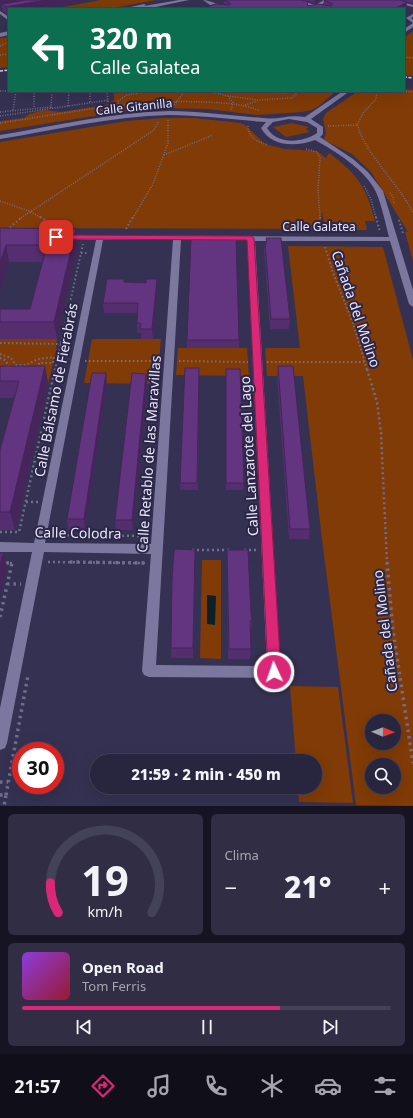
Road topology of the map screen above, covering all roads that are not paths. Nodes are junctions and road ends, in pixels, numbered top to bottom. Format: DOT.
graph roads {
  1 [pos="170,0"];
  2 [pos="187,0"];
  3 [pos="199,0"];
  4 [pos="205,0"];
  5 [pos="212,0"];
  6 [pos="291,0"];
  7 [pos="328,0"];
  8 [pos="388,0"];
  9 [pos="316,6"];
  10 [pos="413,6"];
  11 [pos="8,8"];
  12 [pos="127,8"];
  13 [pos="143,8"];
  14 [pos="223,8"];
  15 [pos="312,8"];
  16 [pos="325,8"];
  17 [pos="413,9"];
  18 [pos="0,11"];
  19 [pos="409,17"];
  20 [pos="8,18"];
  21 [pos="413,22"];
  22 [pos="346,92"];
  23 [pos="307,119"];
  24 [pos="271,121"];
  25 [pos="0,137"];
  26 [pos="316,138"];
  27 [pos="56,234"];
  28 [pos="100,237"];
  29 [pos="177,238"];
  30 [pos="251,238"];
  31 [pos="394,239"];
  32 [pos="413,304"];
  33 [pos="0,547"];
  34 [pos="39,548"];
  35 [pos="157,550"];
  36 [pos="149,671"];
  37 [pos="0,744"];
  1 -- 12 [label="street"];
  2 -- 13 [label="street"];
  3 -- 4 [label="street"];
  4 -- 5 [label="street"];
  4 -- 14 [label="street"];
  6 -- 9 [label="street"];
  7 -- 9 [label="street"];
  8 -- 10 [label="street"];
  9 -- 15 [label="street"];
  9 -- 16 [label="street"];
  11 -- 18 [label="street"];
  17 -- 19 [label="street"];
  18 -- 20 [label="street"];
  19 -- 21 [label="street"];
  22 -- 23 [label="street"];
  23 -- 24 [label="street, Calle Gitanilla"];
  23 -- 26 [label="street"];
  24 -- 25 [label="street, Calle Gitanilla"];
  24 -- 26 [label="street"];
  26 -- 31 [label="street"];
  27 -- 28 [label="street, Calle Galatea"];
  28 -- 29 [label="street, Calle Galatea"];
  28 -- 34 [label="street, Calle Bálsamo de Fierabrás"];
  29 -- 30 [label="street, Calle Galatea"];
  29 -- 35 [label="street, Calle Retablo de las Maravillas"];
  30 -- 31 [label="street, Calle Galatea"];
  30 -- 36 [label="street, Calle Lanzarote del Lago"];
  31 -- 32 [label="street"];
  33 -- 34 [label="street, Calle Colodra"];
  34 -- 35 [label="street, Calle Colodra"];
  34 -- 37 [label="street, Calle Bálsamo de Fierabrás"];
  35 -- 36 [label="street, Calle Retablo de las Maravillas"];
}
